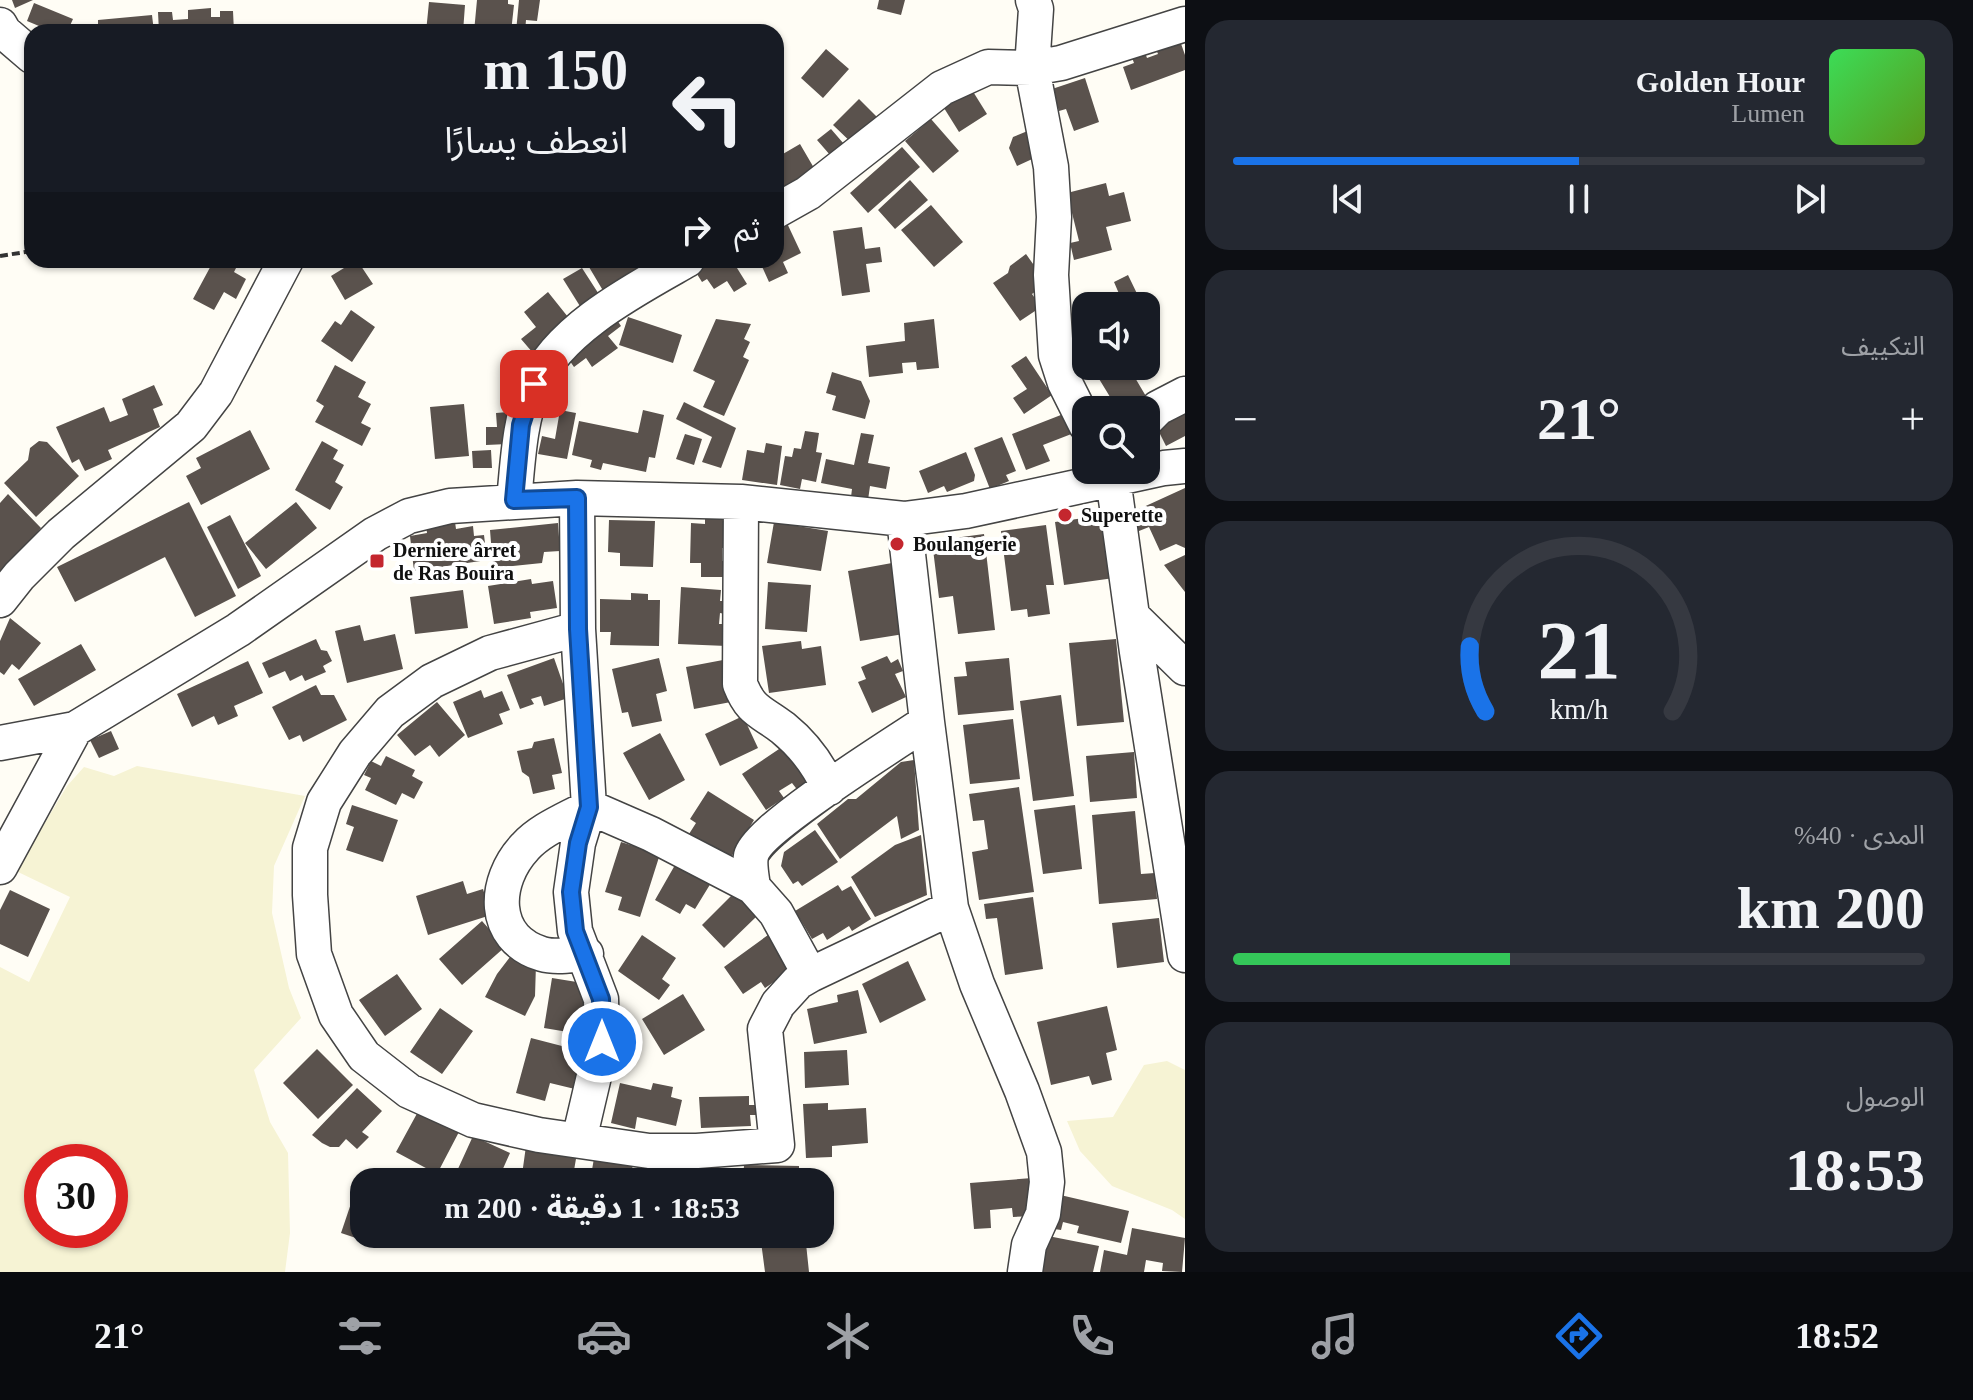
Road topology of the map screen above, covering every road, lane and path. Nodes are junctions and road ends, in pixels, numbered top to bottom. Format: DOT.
graph roads {
  1 [pos="1033,0"];
  2 [pos="1185,24"];
  3 [pos="0,25"];
  4 [pos="24,49"];
  5 [pos="1032,68"];
  6 [pos="784,206"];
  7 [pos="24,252"];
  8 [pos="0,256"];
  9 [pos="282,268"];
  10 [pos="673,268"];
  11 [pos="1185,394"];
  12 [pos="1072,397"];
  13 [pos="1160,407"];
  14 [pos="1185,466"];
  15 [pos="1160,468"];
  16 [pos="1072,484"];
  17 [pos="1115,484"];
  18 [pos="577,498"];
  19 [pos="514,500"];
  20 [pos="741,502"];
  21 [pos="904,519"];
  22 [pos="0,600"];
  23 [pos="1133,617"];
  24 [pos="578,629"];
  25 [pos="1185,668"];
  26 [pos="927,722"];
  27 [pos="75,729"];
  28 [pos="0,743"];
  29 [pos="829,788"];
  30 [pos="589,807"];
  31 [pos="0,867"];
  32 [pos="753,887"];
  33 [pos="951,908"];
  34 [pos="586,954"];
  35 [pos="1185,955"];
  36 [pos="810,975"];
  37 [pos="579,1140"];
  38 [pos="1025,1272"];
  1 -- 5 [label="street"];
  2 -- 5 [label="street"];
  3 -- 4 [label="street"];
  5 -- 6 [label="street"];
  5 -- 12 [label="street"];
  7 -- 8 [label="path"];
  9 -- 22 [label="street"];
  10 -- 19 [label="street"];
  11 -- 13 [label="street"];
  14 -- 15 [label="street"];
  16 -- 21 [label="street"];
  17 -- 23 [label="street"];
  18 -- 19 [label="street"];
  18 -- 20 [label="street"];
  18 -- 24 [label="street"];
  19 -- 27 [label="street"];
  20 -- 21 [label="street"];
  20 -- 29 [label="street"];
  21 -- 26 [label="street"];
  23 -- 25 [label="street"];
  23 -- 35 [label="street"];
  24 -- 30 [label="street"];
  24 -- 37 [label="street"];
  26 -- 29 [label="street"];
  26 -- 33 [label="street"];
  27 -- 28 [label="street"];
  27 -- 31 [label="street"];
  29 -- 32 [label="street"];
  30 -- 32 [label="street"];
  30 -- 34 [label="street"];
  30 -- 34 [label="street"];
  32 -- 36 [label="street"];
  33 -- 36 [label="street"];
  33 -- 38 [label="street"];
  34 -- 37 [label="street"];
  36 -- 37 [label="street"];
}
